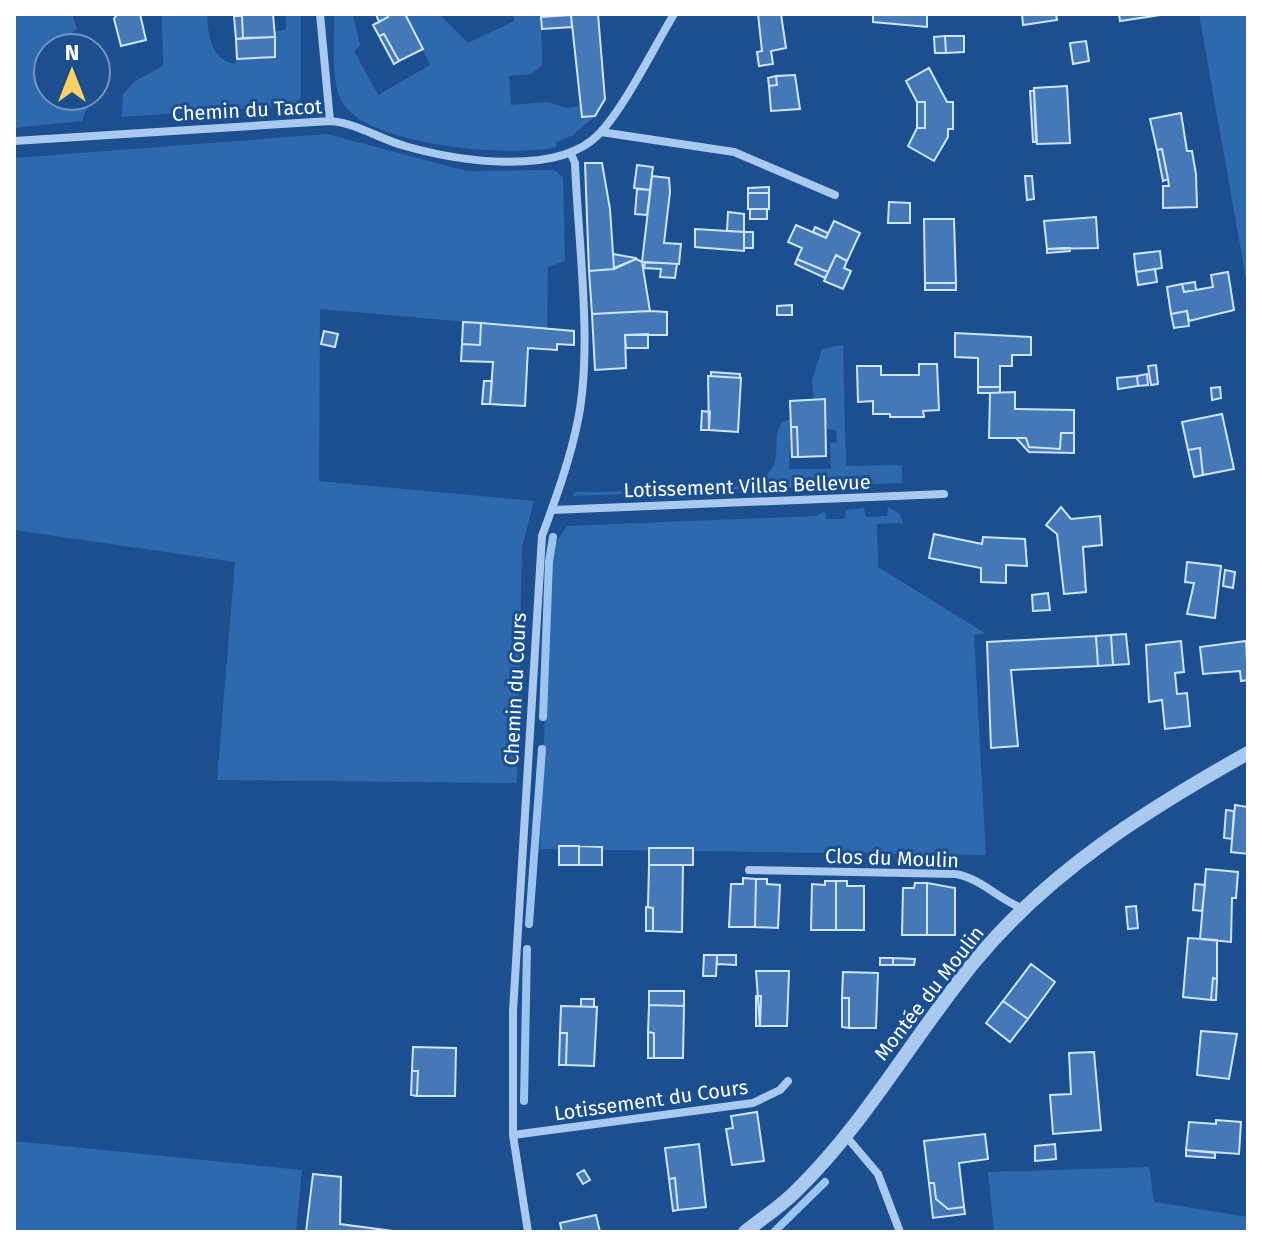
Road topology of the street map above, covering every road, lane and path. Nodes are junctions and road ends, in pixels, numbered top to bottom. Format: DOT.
graph roads {
  1 [pos="320,14"];
  2 [pos="674,14"];
  3 [pos="330,121"];
  4 [pos="601,132"];
  5 [pos="14,141"];
  6 [pos="571,154"];
  7 [pos="835,195"];
  8 [pos="944,494"];
  9 [pos="552,510"];
  10 [pos="1248,753"];
  11 [pos="749,870"];
  12 [pos="1024,909"];
  13 [pos="788,1081"];
  14 [pos="513,1135"];
  15 [pos="844,1135"];
  16 [pos="528,1232"];
  17 [pos="745,1232"];
  18 [pos="900,1232"];
  1 -- 3 [label="street"];
  2 -- 4 [label="street"];
  3 -- 5 [label="street, Chemin du Tacot"];
  3 -- 6 [label="street, Chemin du Tacot"];
  4 -- 6 [label="street"];
  4 -- 7 [label="street"];
  6 -- 9 [label="street, Chemin du Cours"];
  8 -- 9 [label="street, Lotissement Villas Bellevue"];
  9 -- 14 [label="street, Chemin du Cours"];
  10 -- 12 [label="street, Montée du Moulin"];
  11 -- 12 [label="street, Clos du Moulin"];
  12 -- 15 [label="street, Montée du Moulin"];
  13 -- 14 [label="street, Lotissement du Cours"];
  14 -- 16 [label="street, Chemin du Cours"];
  15 -- 17 [label="street, Montée du Moulin"];
  15 -- 18 [label="street"];
}
